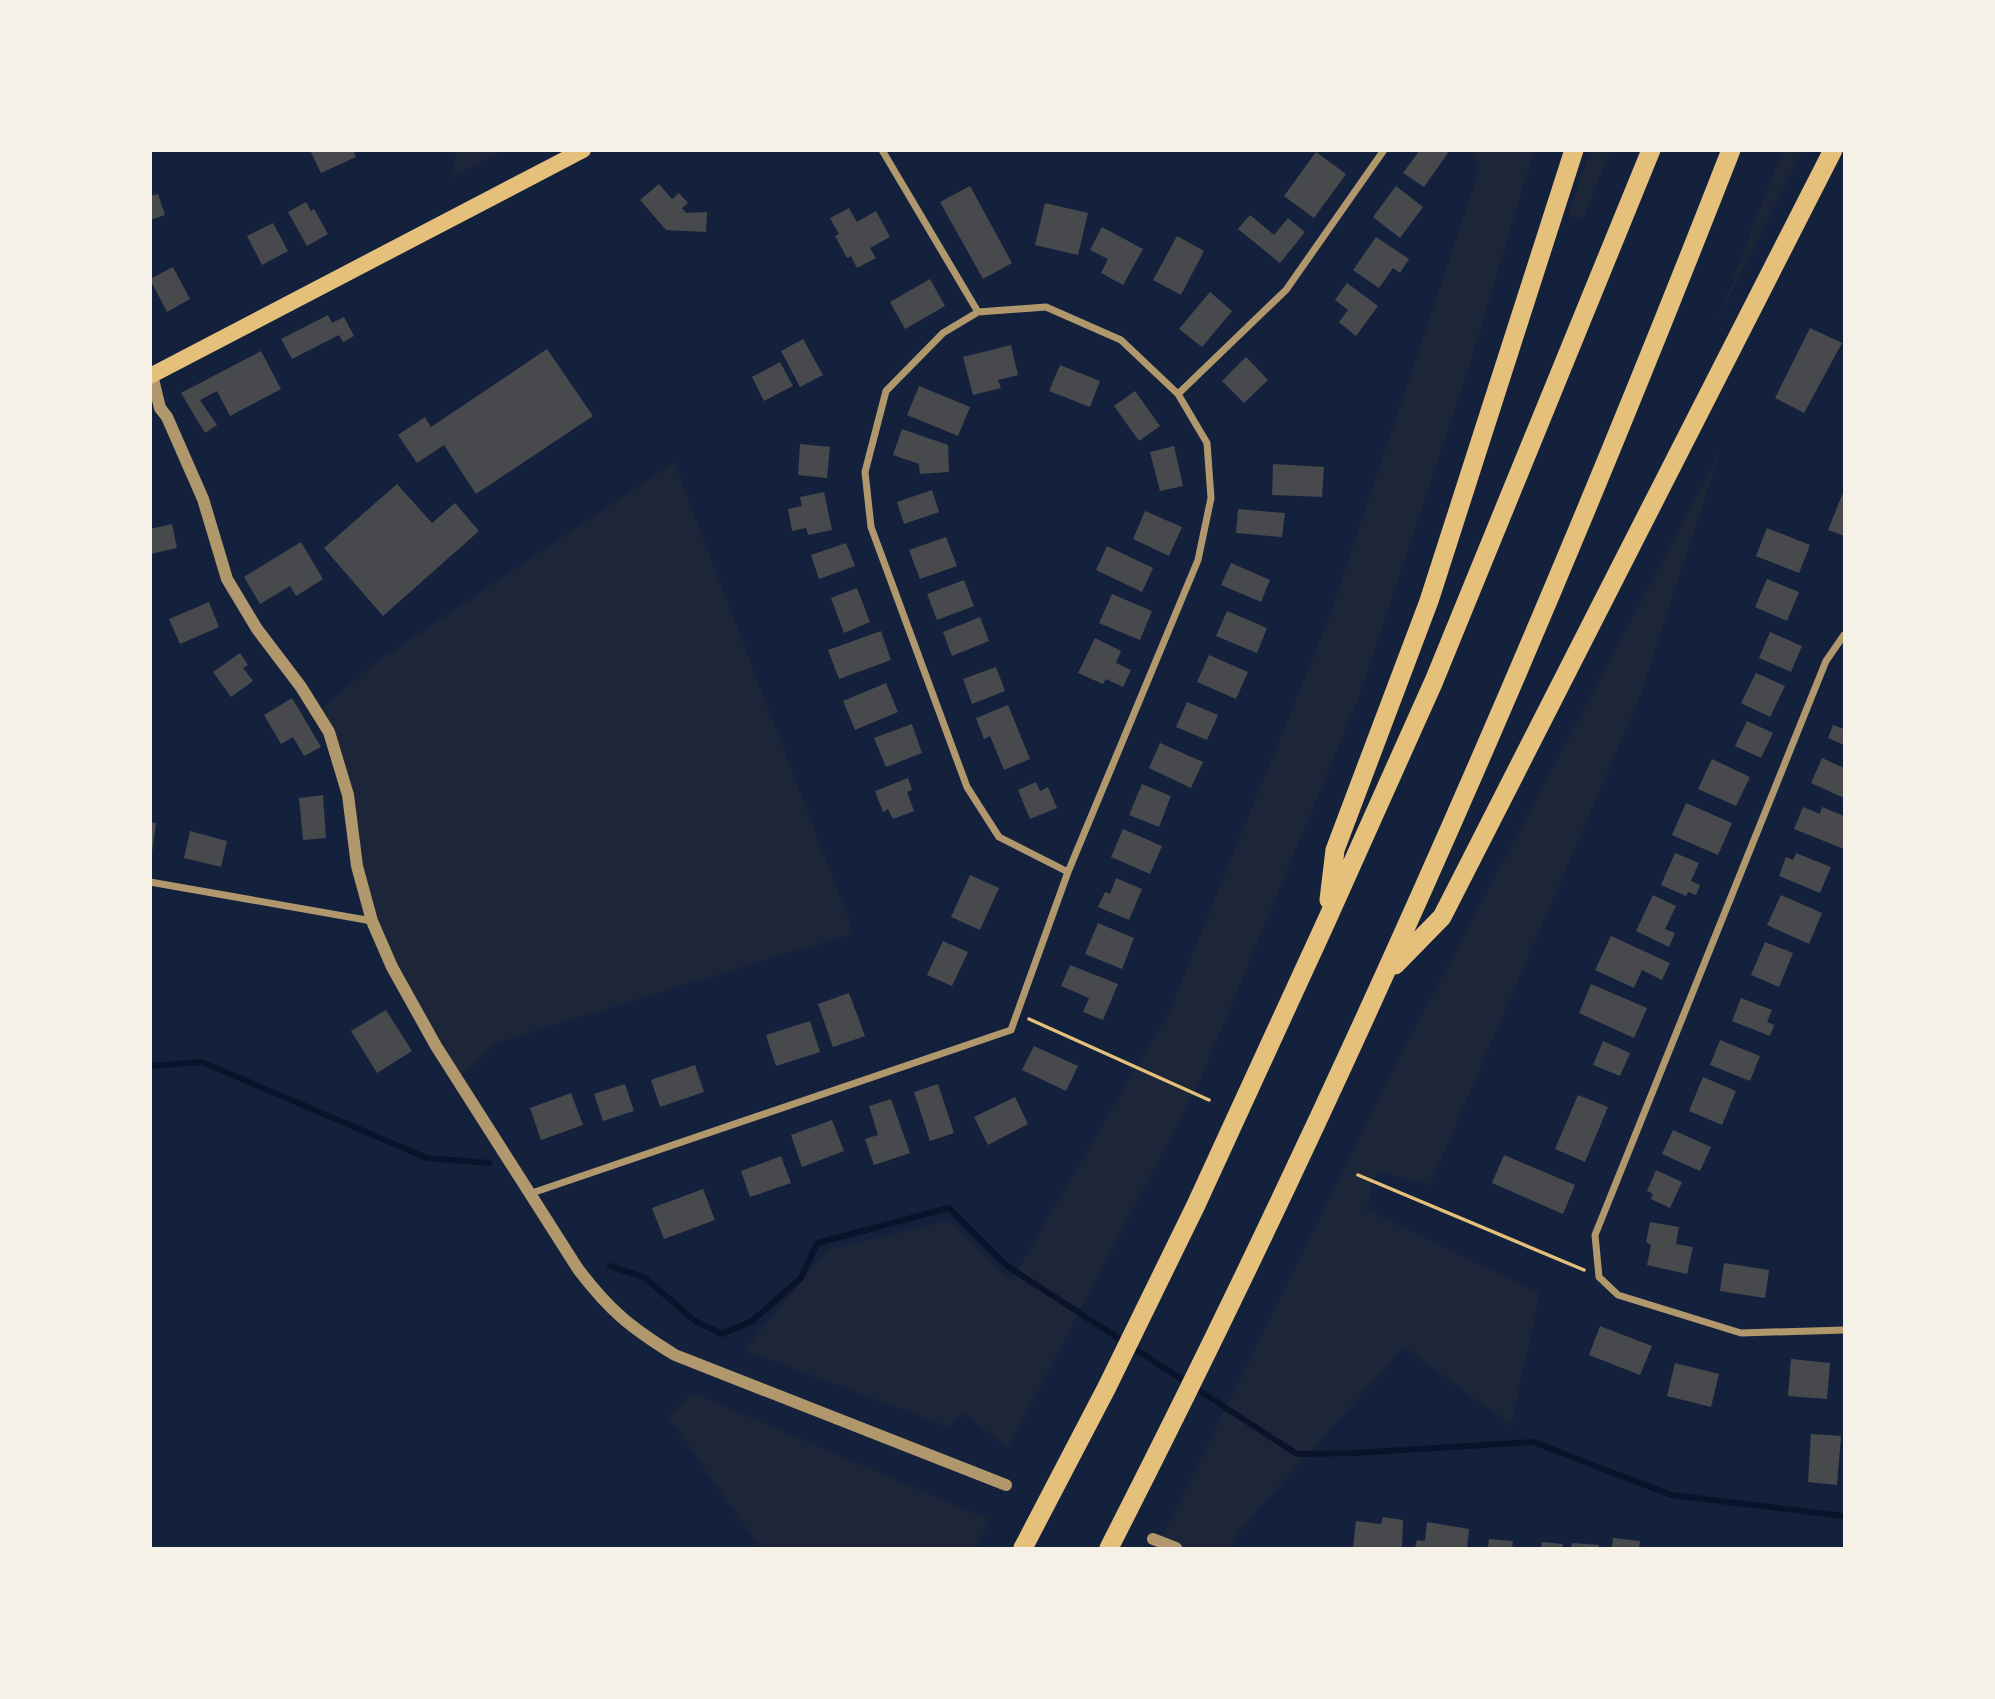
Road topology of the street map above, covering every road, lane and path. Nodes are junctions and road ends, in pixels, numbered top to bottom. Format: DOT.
graph roads {
  1 [pos="583,150"];
  2 [pos="881,150"];
  3 [pos="1384,150"];
  4 [pos="1574,150"];
  5 [pos="1651,150"];
  6 [pos="1731,150"];
  7 [pos="1833,150"];
  8 [pos="978,312"];
  9 [pos="151,374"];
  10 [pos="1178,394"];
  11 [pos="1844,635"];
  12 [pos="1068,872"];
  13 [pos="150,882"];
  14 [pos="372,921"];
  15 [pos="1326,922"];
  16 [pos="1387,973"];
  17 [pos="1016,1014"];
  18 [pos="1209,1100"];
  19 [pos="1358,1175"];
  20 [pos="529,1194"];
  21 [pos="1599,1277"];
  22 [pos="1844,1330"];
  23 [pos="1006,1485"];
  24 [pos="1153,1539"];
  25 [pos="1023,1549"];
  26 [pos="1109,1549"];
  27 [pos="1176,1549"];
  1 -- 9 [label="main road"];
  2 -- 8 [label="street"];
  3 -- 10 [label="street"];
  4 -- 15 [label="highway"];
  5 -- 15 [label="highway"];
  6 -- 16 [label="highway"];
  7 -- 16 [label="highway"];
  8 -- 10 [label="street"];
  8 -- 12 [label="street"];
  9 -- 14 [label="street"];
  10 -- 12 [label="street"];
  11 -- 21 [label="street"];
  12 -- 17 [label="street"];
  13 -- 14 [label="street"];
  14 -- 20 [label="street"];
  15 -- 25 [label="highway"];
  16 -- 26 [label="highway"];
  17 -- 18 [label="path"];
  17 -- 20 [label="street"];
  19 -- 21 [label="path"];
  20 -- 23 [label="street"];
  21 -- 22 [label="street"];
  24 -- 27 [label="street"];
}
